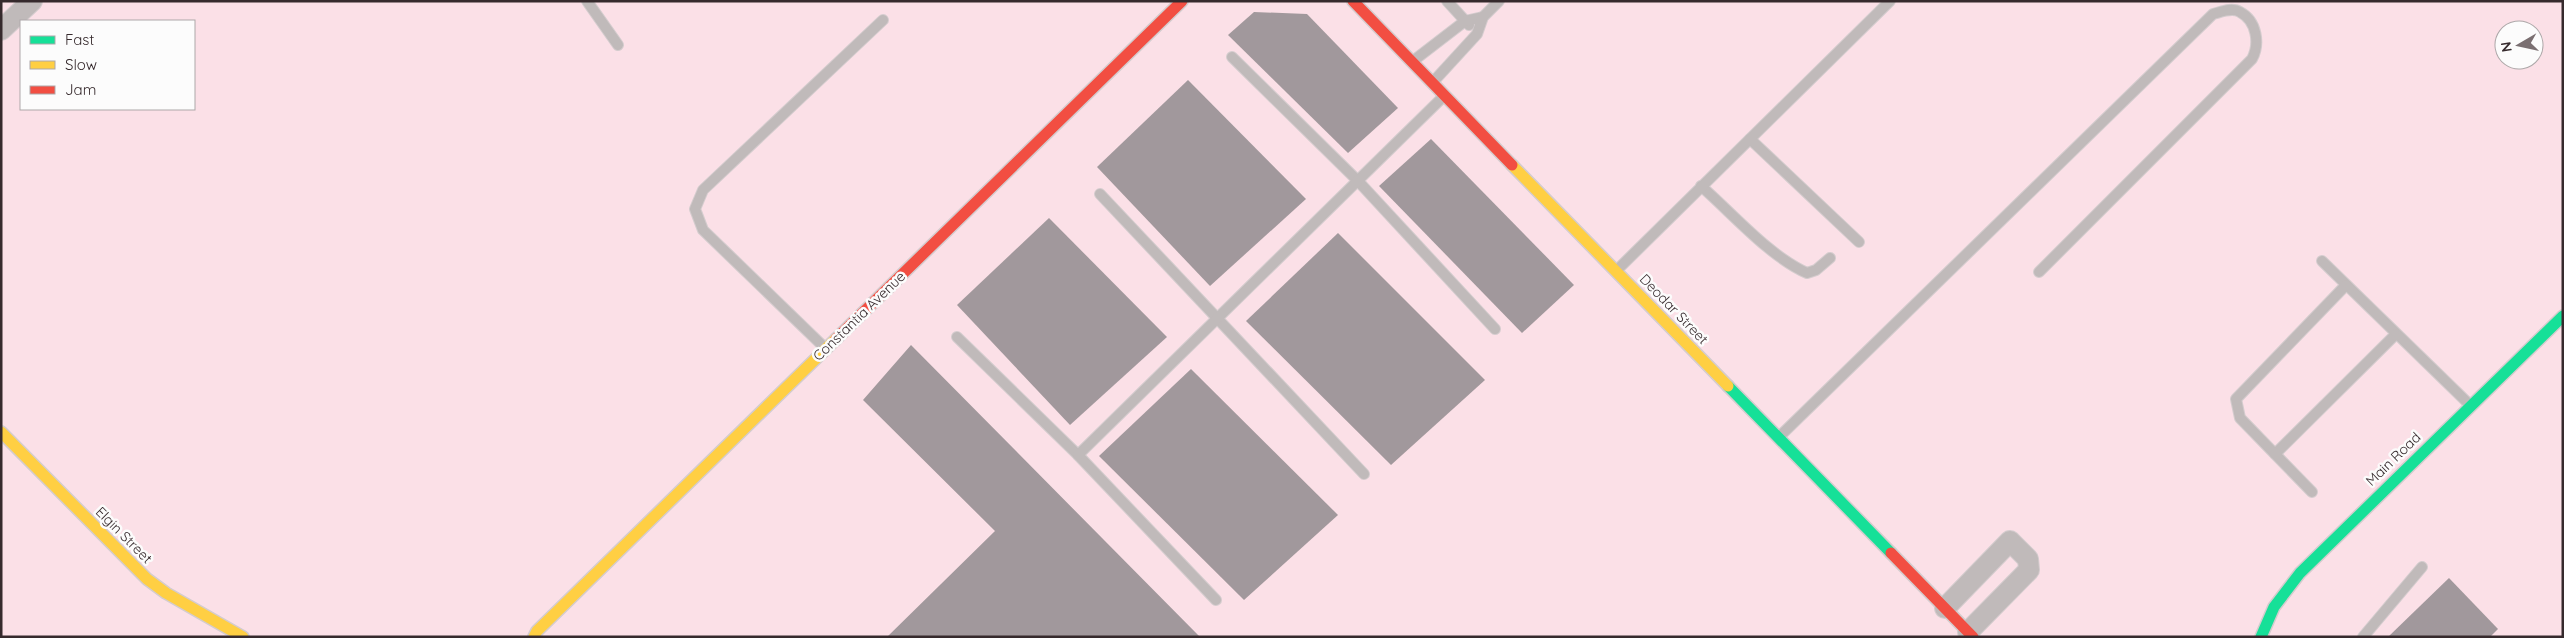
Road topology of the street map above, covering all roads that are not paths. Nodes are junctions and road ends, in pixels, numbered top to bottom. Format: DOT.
graph roads {
  1 [pos="32,1"];
  2 [pos="587,1"];
  3 [pos="1182,1"];
  4 [pos="1354,1"];
  5 [pos="1447,1"];
  6 [pos="1499,1"];
  7 [pos="1890,1"];
  8 [pos="1483,17"];
  9 [pos="883,20"];
  10 [pos="1466,21"];
  11 [pos="1,30"];
  12 [pos="1477,34"];
  13 [pos="618,45"];
  14 [pos="1232,57"];
  15 [pos="1412,62"];
  16 [pos="1432,82"];
  17 [pos="1445,95"];
  18 [pos="1750,139"];
  19 [pos="1358,181"];
  20 [pos="1701,186"];
  21 [pos="1100,194"];
  22 [pos="1859,242"];
  23 [pos="1830,258"];
  24 [pos="2322,261"];
  25 [pos="1616,271"];
  26 [pos="2039,272"];
  27 [pos="2346,285"];
  28 [pos="2563,316"];
  29 [pos="1218,318"];
  30 [pos="1495,328"];
  31 [pos="2396,334"];
  32 [pos="957,337"];
  33 [pos="826,349"];
  34 [pos="2470,406"];
  35 [pos="1,432"];
  36 [pos="1778,438"];
  37 [pos="2275,454"];
  38 [pos="1078,455"];
  39 [pos="1364,474"];
  40 [pos="2312,492"];
  41 [pos="2422,567"];
  42 [pos="1216,600"];
  43 [pos="1945,608"];
  44 [pos="1970,634"];
  45 [pos="531,635"];
  46 [pos="243,637"];
  47 [pos="2261,637"];
  48 [pos="2363,637"];
  1 -- 11 [label="street"];
  2 -- 13 [label="lane"];
  3 -- 33 [label="street, Constantia Avenue"];
  4 -- 15 [label="street, Deodar Street"];
  5 -- 10 [label="lane"];
  6 -- 8 [label="lane"];
  7 -- 18 [label="lane"];
  8 -- 10 [label="lane"];
  8 -- 12 [label="lane"];
  9 -- 33 [label="lane"];
  10 -- 12 [label="lane"];
  10 -- 15 [label="lane"];
  12 -- 16 [label="lane"];
  14 -- 19 [label="lane"];
  15 -- 16 [label="street, Deodar Street"];
  16 -- 17 [label="street, Deodar Street"];
  17 -- 19 [label="lane"];
  17 -- 25 [label="street, Deodar Street"];
  18 -- 20 [label="lane"];
  18 -- 22 [label="lane"];
  19 -- 29 [label="lane"];
  19 -- 30 [label="lane"];
  20 -- 23 [label="lane"];
  20 -- 25 [label="lane"];
  21 -- 29 [label="lane"];
  24 -- 27 [label="lane"];
  25 -- 36 [label="street, Deodar Street"];
  26 -- 36 [label="lane"];
  27 -- 31 [label="lane"];
  27 -- 37 [label="lane"];
  28 -- 34 [label="street, Main Road"];
  29 -- 38 [label="lane"];
  29 -- 39 [label="lane"];
  31 -- 34 [label="lane"];
  31 -- 37 [label="lane"];
  32 -- 38 [label="lane"];
  33 -- 45 [label="street, Constantia Avenue"];
  34 -- 47 [label="street, Main Road"];
  35 -- 46 [label="street, Elgin Street"];
  36 -- 43 [label="street, Deodar Street"];
  37 -- 40 [label="lane"];
  38 -- 42 [label="lane"];
  41 -- 48 [label="lane"];
  43 -- 44 [label="street, Deodar Street"];
  43 -- 44 [label="street"];
}
